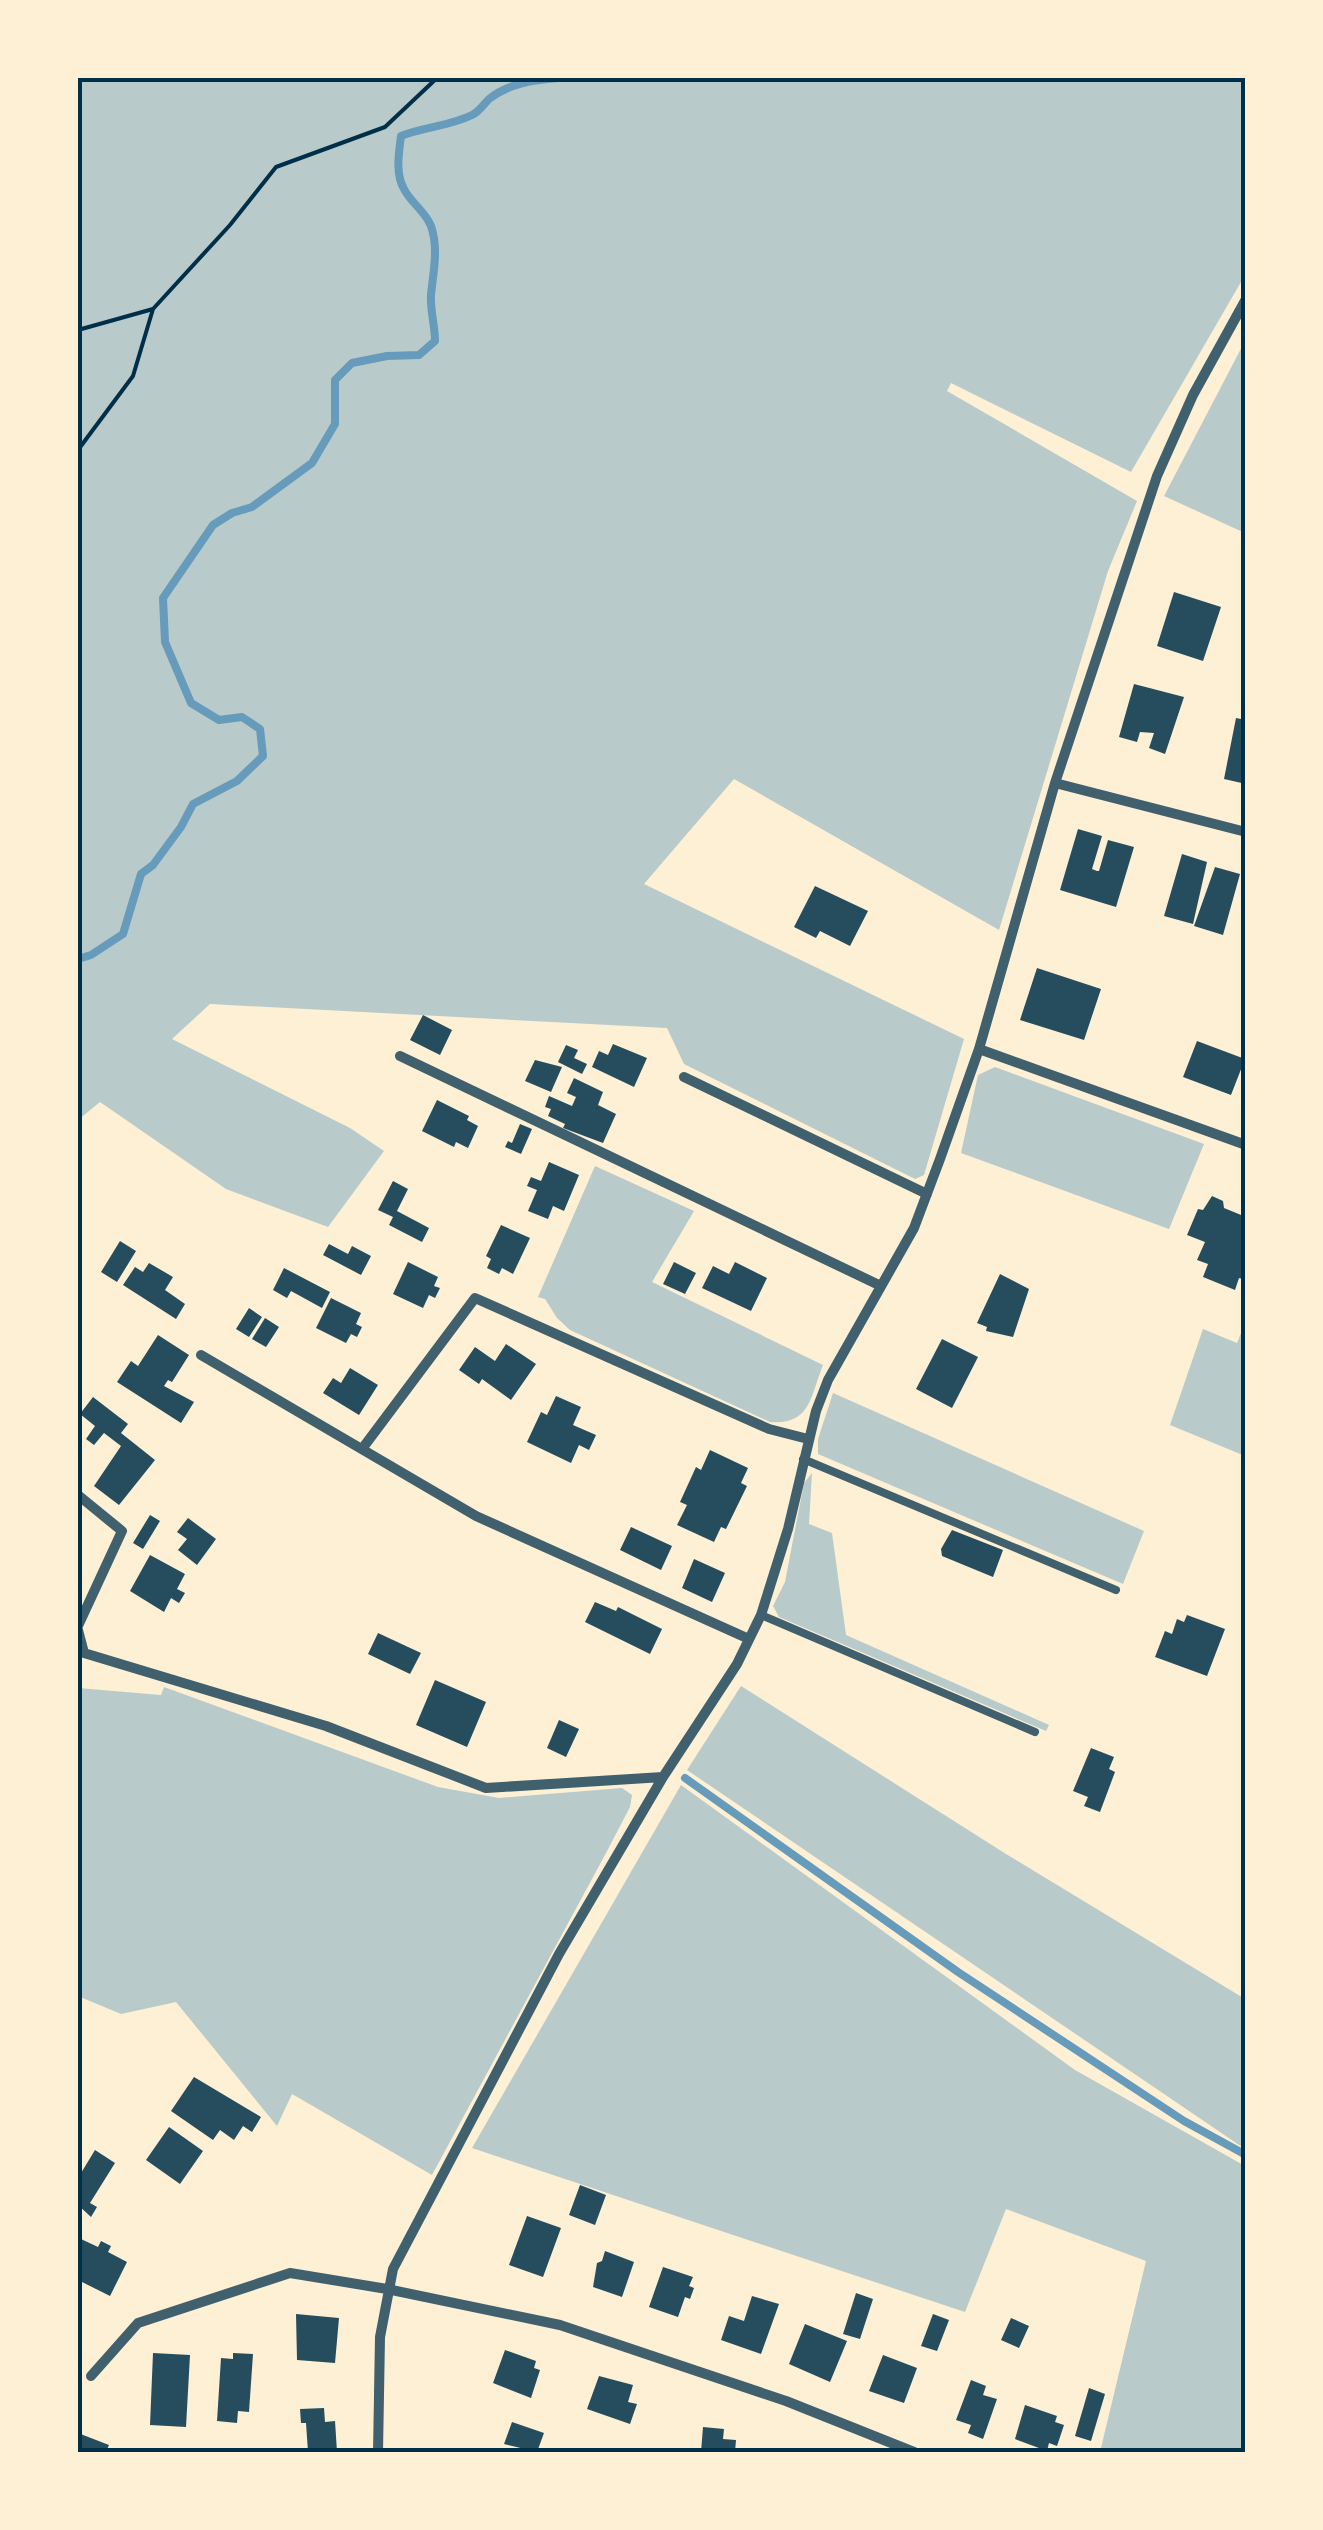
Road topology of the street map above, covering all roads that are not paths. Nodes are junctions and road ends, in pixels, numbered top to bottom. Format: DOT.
graph roads {
  1 [pos="1246,299"];
  2 [pos="1055,783"];
  3 [pos="1246,832"];
  4 [pos="979,1048"];
  5 [pos="400,1056"];
  6 [pos="684,1076"];
  7 [pos="1246,1146"];
  8 [pos="926,1194"];
  9 [pos="880,1286"];
  10 [pos="201,1355"];
  11 [pos="808,1438"];
  12 [pos="362,1449"];
  13 [pos="804,1458"];
  14 [pos="78,1495"];
  15 [pos="1116,1590"];
  16 [pos="761,1615"];
  17 [pos="78,1628"];
  18 [pos="750,1640"];
  19 [pos="1035,1732"];
  20 [pos="663,1777"];
  21 [pos="387,2289"];
  22 [pos="91,2376"];
  23 [pos="378,2452"];
  24 [pos="914,2452"];
  1 -- 2 [label="street"];
  2 -- 3 [label="street"];
  2 -- 4 [label="street"];
  4 -- 7 [label="street"];
  4 -- 8 [label="street"];
  5 -- 9 [label="street"];
  6 -- 8 [label="street"];
  8 -- 9 [label="street"];
  9 -- 11 [label="street"];
  10 -- 12 [label="street"];
  11 -- 12 [label="street"];
  11 -- 13 [label="street"];
  12 -- 18 [label="street"];
  13 -- 15 [label="lane"];
  13 -- 16 [label="street"];
  14 -- 17 [label="street"];
  16 -- 18 [label="street"];
  16 -- 19 [label="lane"];
  17 -- 20 [label="street"];
  18 -- 20 [label="street"];
  20 -- 21 [label="street"];
  21 -- 22 [label="street"];
  21 -- 23 [label="street"];
  21 -- 24 [label="street"];
}
